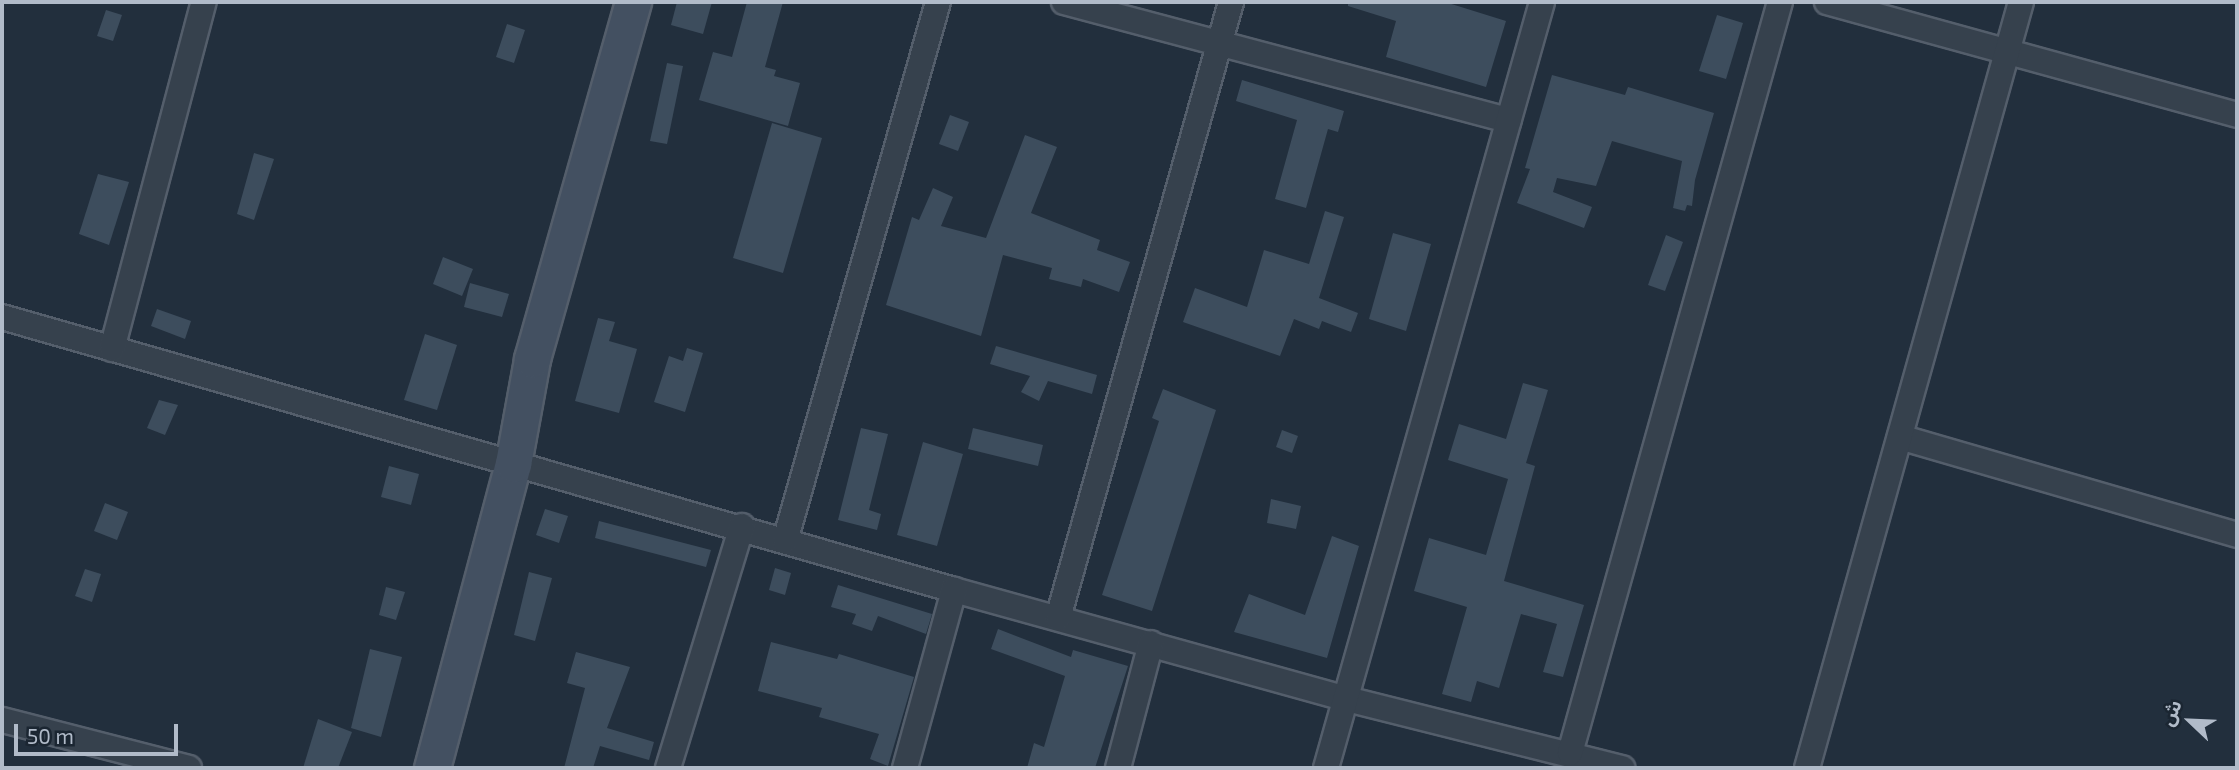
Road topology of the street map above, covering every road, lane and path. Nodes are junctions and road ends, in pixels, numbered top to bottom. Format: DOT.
graph roads {
  1 [pos="204,2"];
  2 [pos="633,2"];
  3 [pos="938,2"];
  4 [pos="1064,2"];
  5 [pos="1231,2"];
  6 [pos="1542,2"];
  7 [pos="1780,2"];
  8 [pos="1827,2"];
  9 [pos="2021,2"];
  10 [pos="1220,41"];
  11 [pos="2008,52"];
  12 [pos="2237,115"];
  13 [pos="1509,120"];
  14 [pos="2,317"];
  15 [pos="112,349"];
  16 [pos="1900,437"];
  17 [pos="513,464"];
  18 [pos="742,526"];
  19 [pos="2237,535"];
  20 [pos="785,541"];
  21 [pos="954,590"];
  22 [pos="1058,618"];
  23 [pos="1151,643"];
  24 [pos="1347,699"];
  25 [pos="2,720"];
  26 [pos="1570,753"];
  27 [pos="189,768"];
  28 [pos="432,768"];
  29 [pos="668,768"];
  30 [pos="905,768"];
  31 [pos="1118,768"];
  32 [pos="1326,768"];
  33 [pos="1622,768"];
  34 [pos="1807,768"];
  1 -- 15 [label="street"];
  2 -- 17 [label="street"];
  3 -- 20 [label="street"];
  4 -- 10 [label="street"];
  5 -- 10 [label="street"];
  6 -- 13 [label="street"];
  7 -- 26 [label="street"];
  8 -- 11 [label="street"];
  9 -- 11 [label="street"];
  10 -- 13 [label="street"];
  10 -- 22 [label="street"];
  11 -- 12 [label="street"];
  11 -- 16 [label="street"];
  13 -- 24 [label="street"];
  14 -- 15 [label="street"];
  15 -- 17 [label="street"];
  16 -- 19 [label="street"];
  16 -- 34 [label="street"];
  17 -- 18 [label="street"];
  17 -- 28 [label="street"];
  18 -- 20 [label="street"];
  18 -- 29 [label="street"];
  20 -- 21 [label="street"];
  21 -- 22 [label="street"];
  21 -- 30 [label="street"];
  22 -- 23 [label="street"];
  23 -- 24 [label="street"];
  23 -- 31 [label="street"];
  24 -- 26 [label="street"];
  24 -- 32 [label="street"];
  25 -- 27 [label="street"];
  26 -- 33 [label="street"];
}
